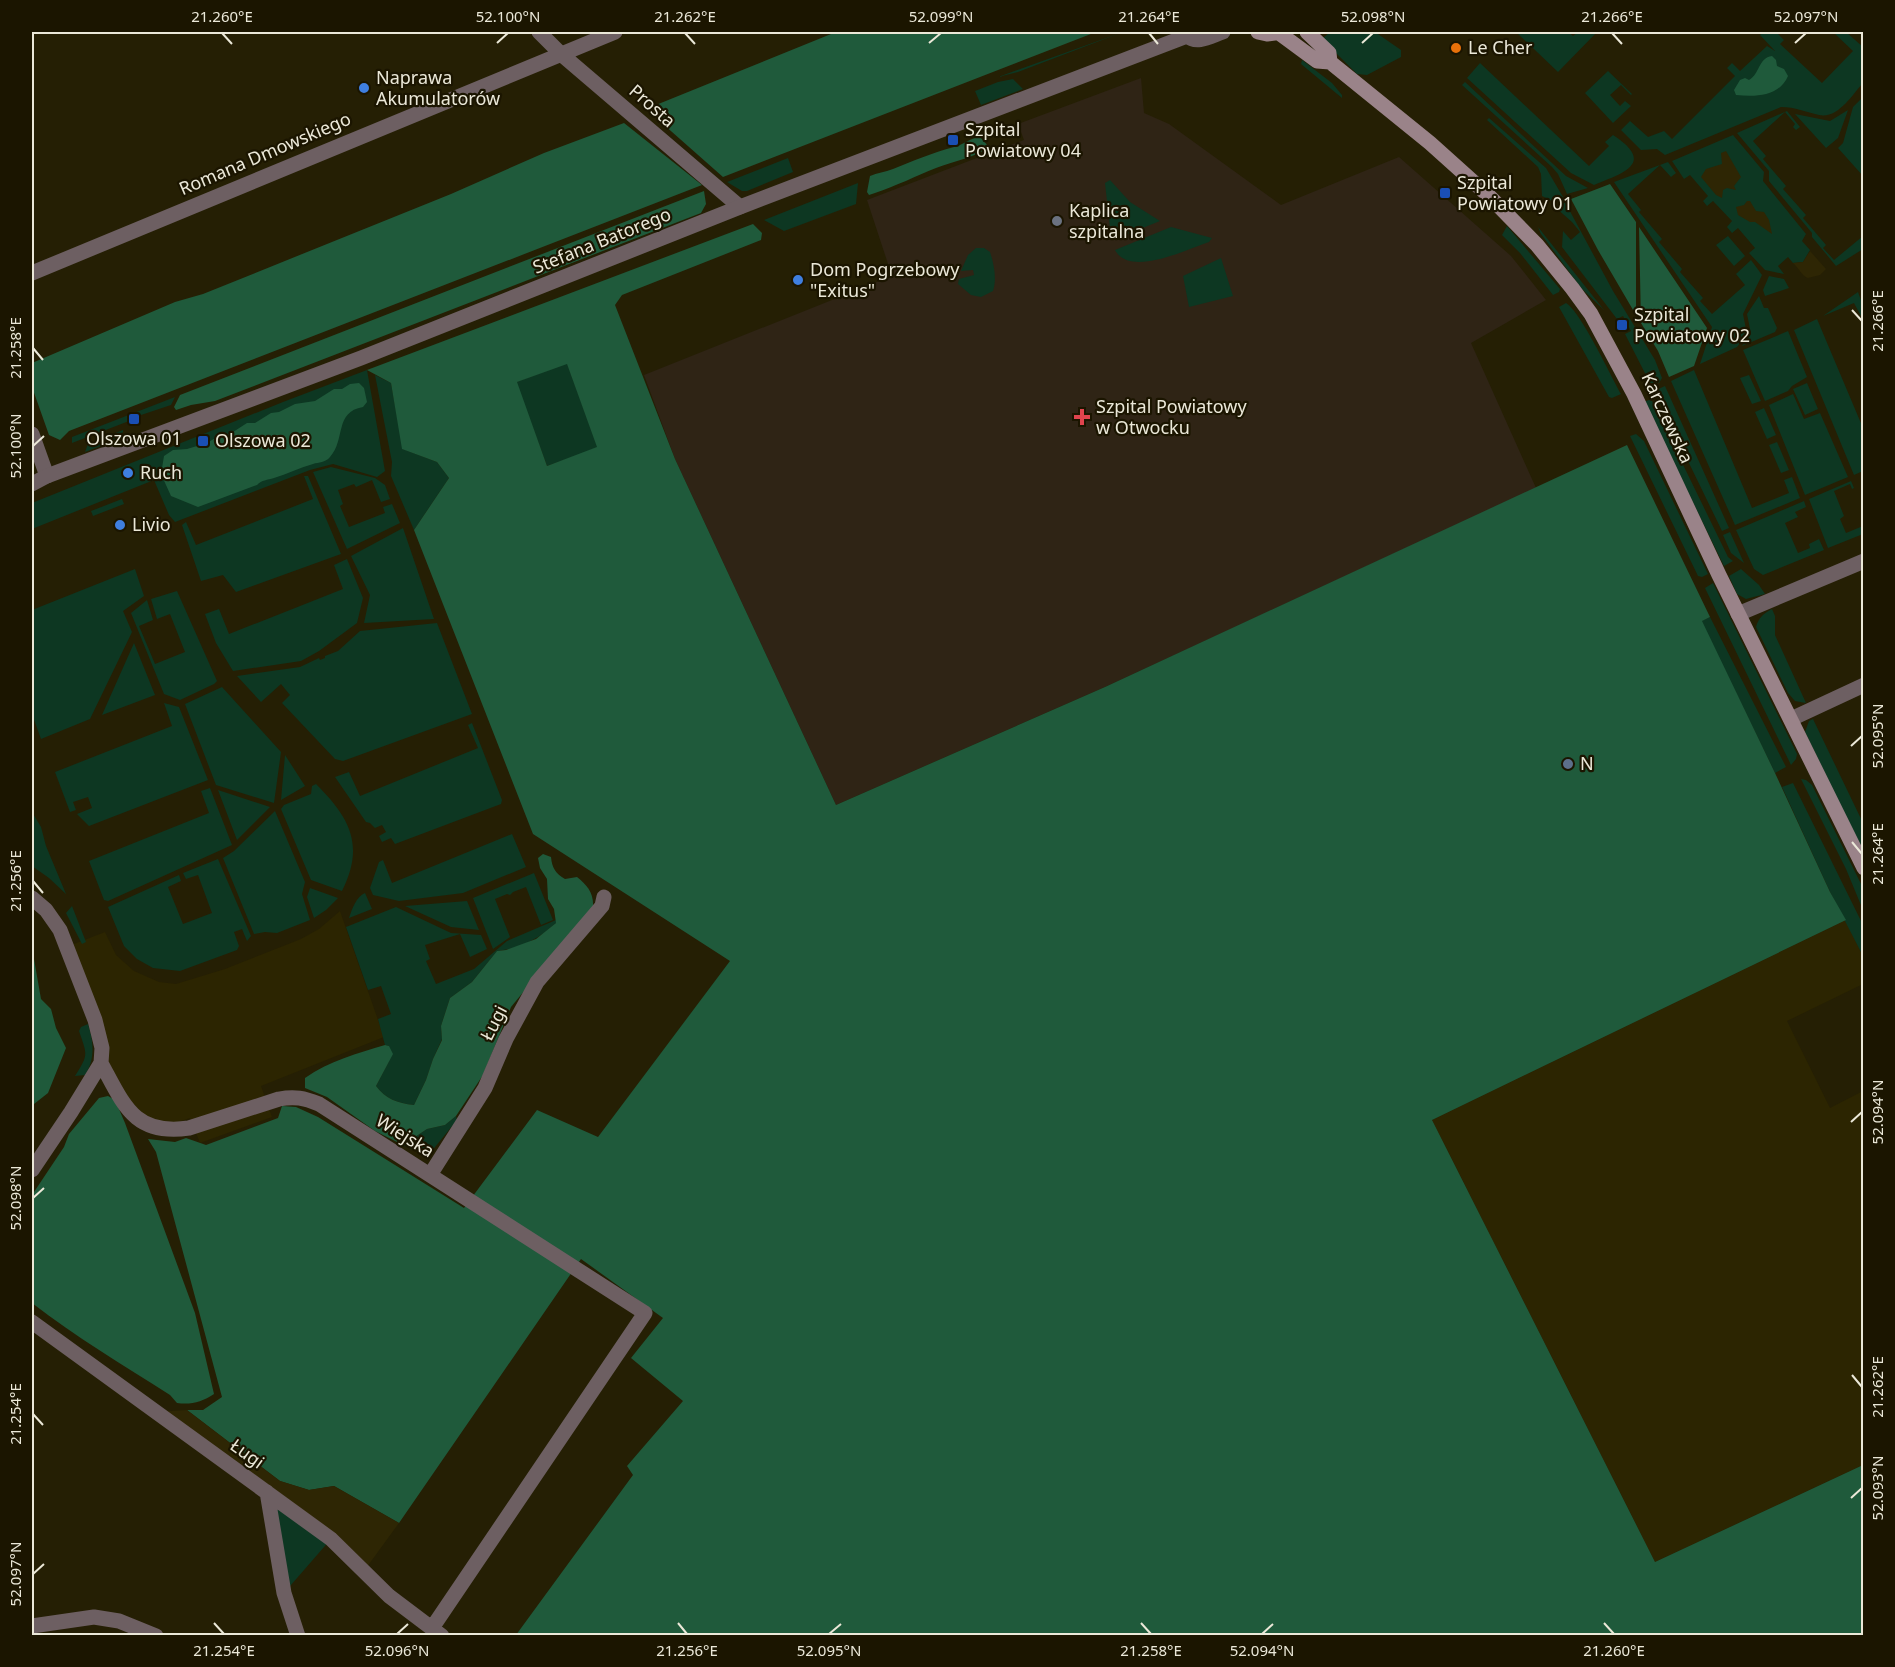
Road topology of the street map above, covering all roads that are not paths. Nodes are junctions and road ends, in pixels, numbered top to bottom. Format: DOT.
graph roads {
  1 [pos="540,32"];
  2 [pos="615,32"];
  3 [pos="1223,32"];
  4 [pos="1258,32"];
  5 [pos="1281,32"];
  6 [pos="1307,32"];
  7 [pos="1188,34"];
  8 [pos="561,54"];
  9 [pos="1330,62"];
  10 [pos="740,207"];
  11 [pos="32,273"];
  12 [pos="32,434"];
  13 [pos="47,476"];
  14 [pos="32,484"];
  15 [pos="1863,561"];
  16 [pos="1738,614"];
  17 [pos="1863,685"];
  18 [pos="1791,719"];
  19 [pos="1863,868"];
  20 [pos="604,897"];
  21 [pos="32,898"];
  22 [pos="101,1063"];
  23 [pos="32,1170"];
  24 [pos="430,1175"];
  25 [pos="645,1313"];
  26 [pos="32,1322"];
  27 [pos="267,1492"];
  28 [pos="32,1626"];
  29 [pos="437,1632"];
  30 [pos="156,1635"];
  31 [pos="298,1635"];
  1 -- 8 [label="street, Prosta"];
  2 -- 8 [label="street, Romana Dmowskiego"];
  3 -- 7 [label="street, Stefana Batorego"];
  4 -- 5 [label="main road"];
  5 -- 9 [label="main road, Karczewska"];
  6 -- 9 [label="main road, Karczewska"];
  7 -- 10 [label="street, Stefana Batorego"];
  8 -- 10 [label="street, Prosta"];
  8 -- 11 [label="street, Romana Dmowskiego"];
  9 -- 16 [label="main road, Karczewska"];
  10 -- 13 [label="street, Stefana Batorego"];
  12 -- 13 [label="street"];
  13 -- 14 [label="street, Stefana Batorego"];
  15 -- 16 [label="street"];
  16 -- 18 [label="main road, Karczewska"];
  17 -- 18 [label="street"];
  18 -- 19 [label="main road, Karczewska"];
  20 -- 24 [label="street, Ługi"];
  21 -- 22 [label="street"];
  22 -- 23 [label="street"];
  22 -- 24 [label="street, Wiejska"];
  24 -- 25 [label="street, Wiejska"];
  25 -- 29 [label="street, Ługi"];
  26 -- 27 [label="street, Ługi"];
  27 -- 29 [label="street, Ługi"];
  27 -- 31 [label="street"];
  28 -- 30 [label="street"];
}
